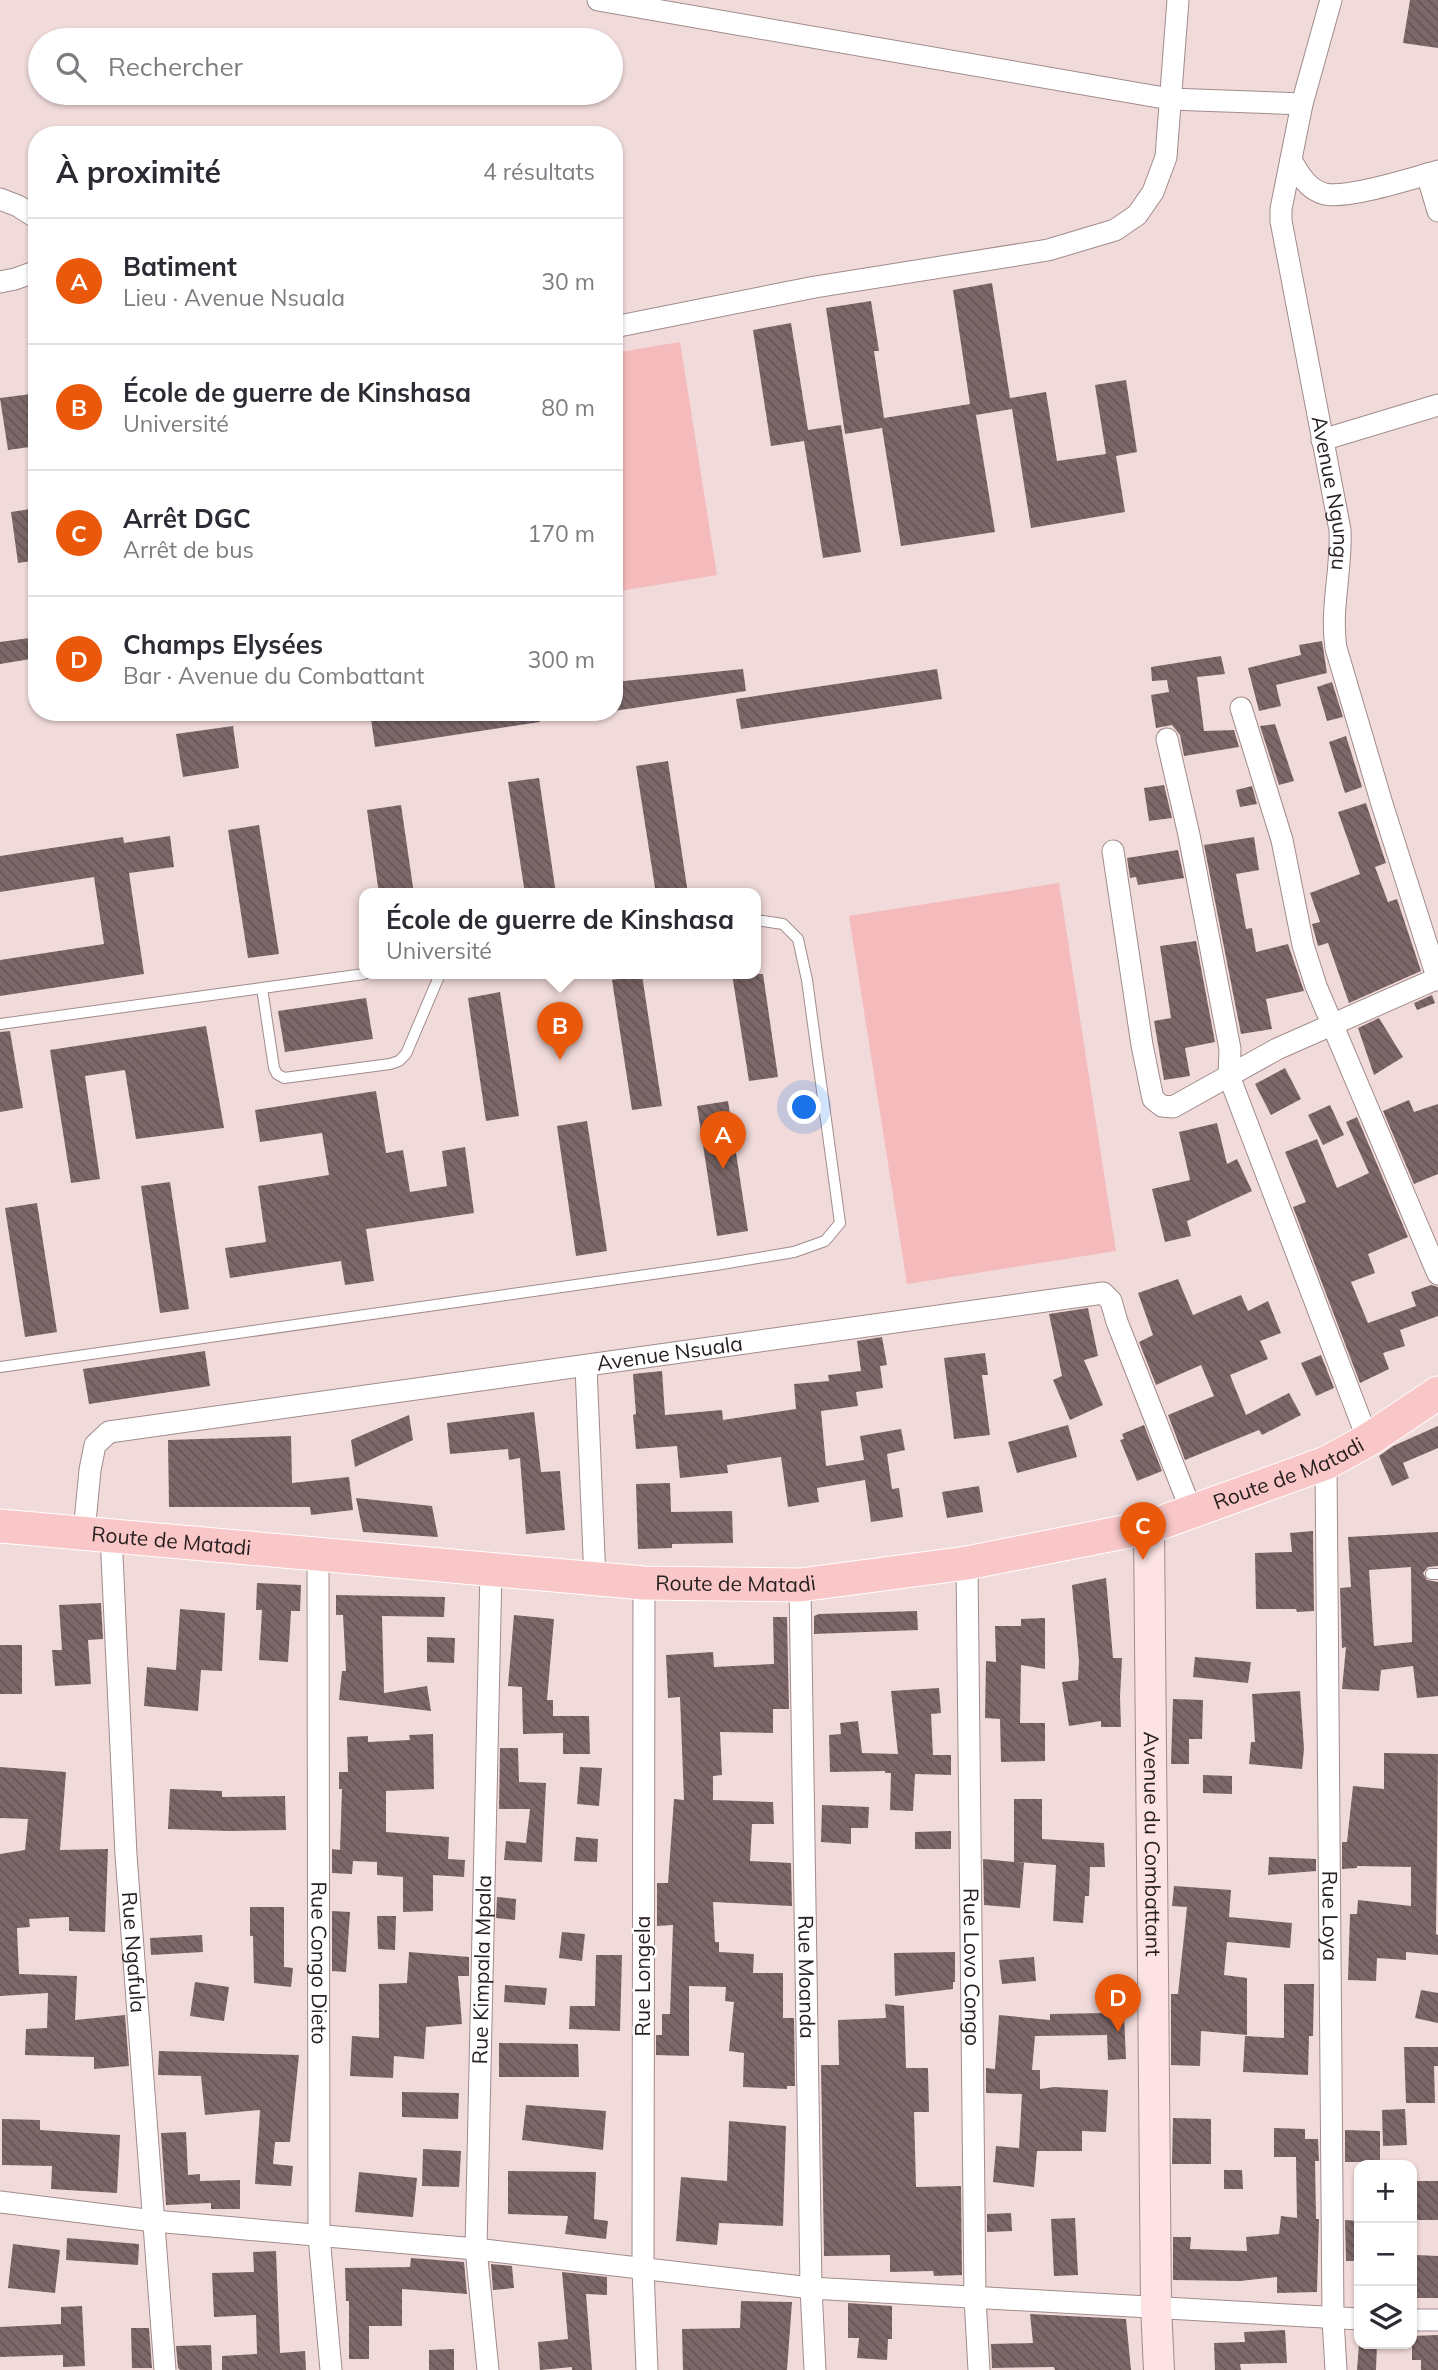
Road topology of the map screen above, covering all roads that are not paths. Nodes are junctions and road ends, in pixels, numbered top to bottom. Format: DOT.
graph roads {
  1 [pos="598,0"];
  2 [pos="1178,0"];
  3 [pos="1331,0"];
  4 [pos="1170,99"];
  5 [pos="1303,104"];
  6 [pos="1291,160"];
  7 [pos="1433,172"];
  8 [pos="0,199"];
  9 [pos="1438,211"];
  10 [pos="28,212"];
  11 [pos="28,274"];
  12 [pos="0,282"];
  13 [pos="623,325"];
  14 [pos="1438,405"];
  15 [pos="1322,440"];
  16 [pos="1241,708"];
  17 [pos="1167,739"];
  18 [pos="1112,851"];
  19 [pos="761,921"];
  20 [pos="359,975"];
  21 [pos="438,979"];
  22 [pos="1438,979"];
  23 [pos="262,988"];
  24 [pos="0,1024"];
  25 [pos="1333,1025"];
  26 [pos="1229,1076"];
  27 [pos="1438,1274"];
  28 [pos="0,1367"];
  29 [pos="586,1367"];
  30 [pos="1438,1393"];
  31 [pos="1368,1440"];
  32 [pos="1326,1463"];
  33 [pos="1191,1510"];
  34 [pos="0,1526"];
  35 [pos="1149,1527"];
  36 [pos="97,1534"];
  37 [pos="318,1553"];
  38 [pos="967,1563"];
  39 [pos="491,1570"];
  40 [pos="596,1579"];
  41 [pos="644,1583"];
  42 [pos="800,1585"];
  43 [pos="0,2202"];
  44 [pos="154,2221"];
  45 [pos="319,2236"];
  46 [pos="476,2249"];
  47 [pos="643,2269"];
  48 [pos="811,2288"];
  49 [pos="975,2298"];
  50 [pos="1156,2306"];
  51 [pos="1334,2319"];
  52 [pos="1354,2319"];
  53 [pos="1417,2320"];
  54 [pos="1438,2320"];
  55 [pos="165,2370"];
  56 [pos="331,2370"];
  57 [pos="488,2370"];
  58 [pos="647,2370"];
  59 [pos="815,2370"];
  60 [pos="979,2370"];
  61 [pos="1159,2370"];
  62 [pos="1336,2370"];
  1 -- 4 [label="street"];
  2 -- 4 [label="street"];
  3 -- 5 [label="street, Avenue Ngungu"];
  4 -- 5 [label="street"];
  4 -- 13 [label="street"];
  5 -- 6 [label="street, Avenue Ngungu"];
  6 -- 7 [label="street"];
  6 -- 15 [label="street, Avenue Ngungu"];
  7 -- 9 [label="street"];
  8 -- 10 [label="street"];
  11 -- 12 [label="street"];
  14 -- 15 [label="street"];
  15 -- 22 [label="street, Avenue Ngungu"];
  16 -- 25 [label="street"];
  17 -- 26 [label="street"];
  18 -- 26 [label="street"];
  19 -- 28 [label="lane"];
  20 -- 23 [label="lane"];
  21 -- 23 [label="lane"];
  22 -- 25 [label="street"];
  23 -- 24 [label="lane"];
  25 -- 26 [label="street"];
  25 -- 27 [label="street"];
  26 -- 31 [label="street"];
  29 -- 33 [label="street, Avenue Nsuala"];
  29 -- 36 [label="street, Avenue Nsuala"];
  29 -- 40 [label="street"];
  30 -- 31 [label="main road, Route de Matadi"];
  31 -- 32 [label="main road, Route de Matadi"];
  32 -- 33 [label="main road, Route de Matadi"];
  32 -- 51 [label="street, Rue Loya"];
  33 -- 35 [label="main road, Route de Matadi"];
  34 -- 36 [label="main road, Route de Matadi"];
  35 -- 38 [label="main road, Route de Matadi"];
  35 -- 50 [label="street, Avenue du Combattant"];
  36 -- 37 [label="main road, Route de Matadi"];
  36 -- 44 [label="street, Rue Ngafula"];
  37 -- 39 [label="main road, Route de Matadi"];
  37 -- 45 [label="street, Rue Congo Dieto"];
  38 -- 42 [label="main road, Route de Matadi"];
  38 -- 49 [label="street, Rue Lovo Congo"];
  39 -- 40 [label="main road, Route de Matadi"];
  39 -- 46 [label="street, Rue Kimpala Mpala"];
  40 -- 41 [label="main road, Route de Matadi"];
  41 -- 42 [label="main road, Route de Matadi"];
  41 -- 47 [label="street, Rue Longela"];
  42 -- 48 [label="street, Rue Moanda"];
  43 -- 44 [label="street"];
  44 -- 45 [label="street"];
  44 -- 55 [label="street, Rue Ngafula"];
  45 -- 46 [label="street"];
  45 -- 56 [label="street, Rue Congo Dieto"];
  46 -- 47 [label="street"];
  46 -- 57 [label="street, Rue Kimpala Mpala"];
  47 -- 48 [label="street"];
  47 -- 58 [label="street, Rue Longela"];
  48 -- 49 [label="street"];
  48 -- 59 [label="street, Rue Moanda"];
  49 -- 50 [label="street"];
  49 -- 60 [label="street, Rue Lovo Congo"];
  50 -- 51 [label="street"];
  50 -- 61 [label="street, Avenue du Combattant"];
  51 -- 52 [label="street"];
  51 -- 62 [label="street, Rue Loya"];
  53 -- 54 [label="street"];
}
